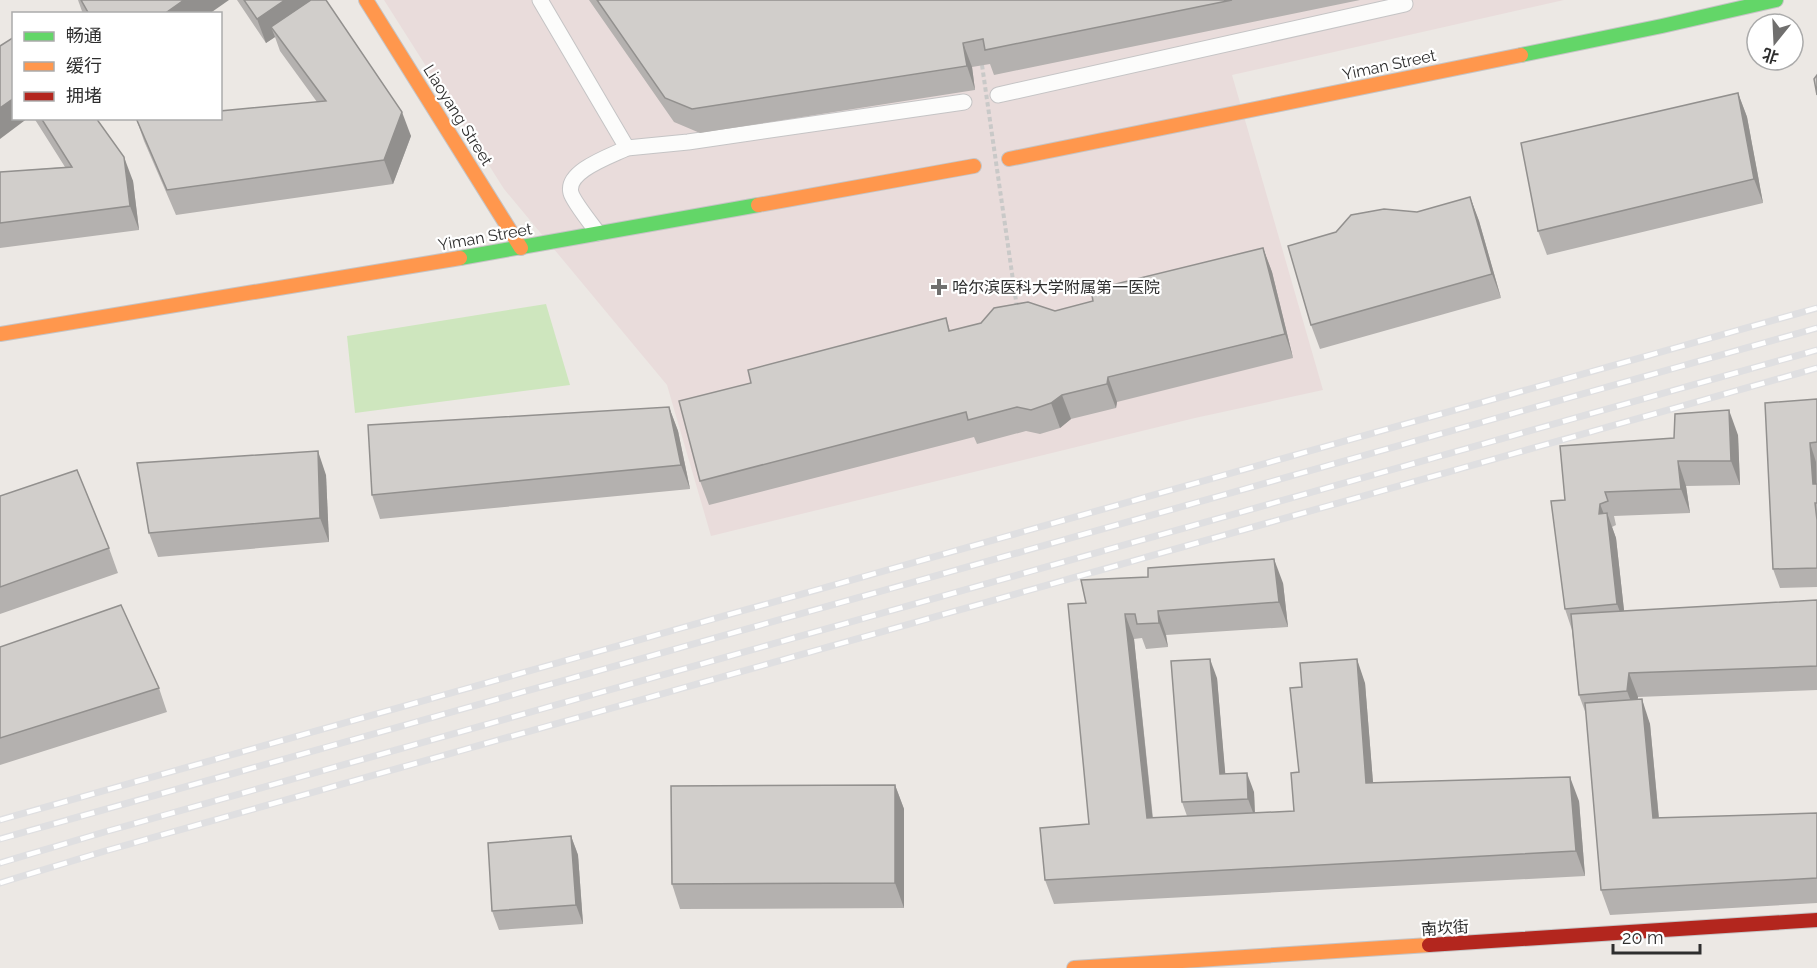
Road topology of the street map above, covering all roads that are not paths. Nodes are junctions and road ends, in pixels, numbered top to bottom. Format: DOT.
graph roads {
  1 [pos="366,0"];
  2 [pos="540,0"];
  3 [pos="1776,0"];
  4 [pos="1405,4"];
  5 [pos="1695,7"];
  6 [pos="1672,9"];
  7 [pos="1686,21"];
  8 [pos="1662,26"];
  9 [pos="998,95"];
  10 [pos="964,102"];
  11 [pos="627,148"];
  12 [pos="1009,159"];
  13 [pos="974,166"];
  14 [pos="598,233"];
  15 [pos="521,248"];
  16 [pos="0,334"];
  17 [pos="1817,920"];
  18 [pos="1212,964"];
  19 [pos="1074,968"];
  1 -- 15 [label="main road, Liaoyang Street"];
  2 -- 11 [label="lane"];
  3 -- 7 [label="main road, Yiman Street"];
  4 -- 9 [label="lane"];
  5 -- 7 [label="main road"];
  6 -- 8 [label="main road"];
  7 -- 8 [label="main road, Yiman Street"];
  8 -- 12 [label="main road, Yiman Street"];
  10 -- 11 [label="lane"];
  11 -- 14 [label="lane"];
  13 -- 14 [label="main road, Yiman Street"];
  14 -- 15 [label="main road, Yiman Street"];
  15 -- 16 [label="main road, Yiman Street"];
  17 -- 18 [label="main road, 南坎街"];
  18 -- 19 [label="main road, 南坎街"];
}
